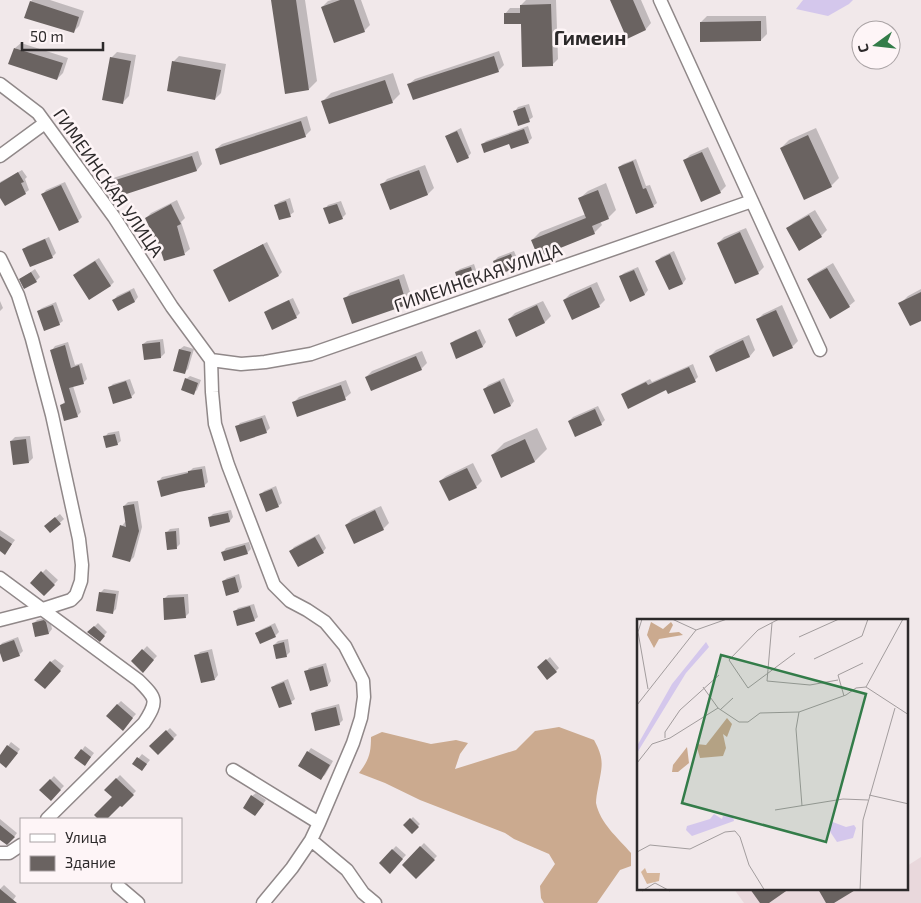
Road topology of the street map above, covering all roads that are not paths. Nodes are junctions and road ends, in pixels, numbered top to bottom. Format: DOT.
graph roads {
  1 [pos="660,0"];
  2 [pos="0,84"];
  3 [pos="45,123"];
  4 [pos="0,156"];
  5 [pos="752,201"];
  6 [pos="0,258"];
  7 [pos="820,350"];
  8 [pos="211,360"];
  9 [pos="0,578"];
  10 [pos="43,609"];
  11 [pos="0,620"];
  12 [pos="233,770"];
  13 [pos="48,818"];
  14 [pos="319,823"];
  15 [pos="310,840"];
  16 [pos="20,846"];
  17 [pos="0,853"];
  18 [pos="118,886"];
  19 [pos="138,903"];
  20 [pos="264,903"];
  21 [pos="375,903"];
  1 -- 5 [label="street"];
  2 -- 3 [label="street, ГИМЕИНСКАЯ УЛИЦА"];
  3 -- 4 [label="street"];
  3 -- 8 [label="street, ГИМЕИНСКАЯ УЛИЦА"];
  5 -- 7 [label="street"];
  5 -- 8 [label="street, ГИМЕИНСКАЯ УЛИЦА"];
  6 -- 10 [label="street"];
  8 -- 14 [label="street"];
  9 -- 10 [label="street"];
  10 -- 11 [label="street"];
  10 -- 13 [label="street"];
  12 -- 14 [label="street"];
  14 -- 15 [label="street"];
  15 -- 20 [label="street"];
  15 -- 21 [label="street"];
  16 -- 17 [label="street"];
  18 -- 19 [label="street"];
}
